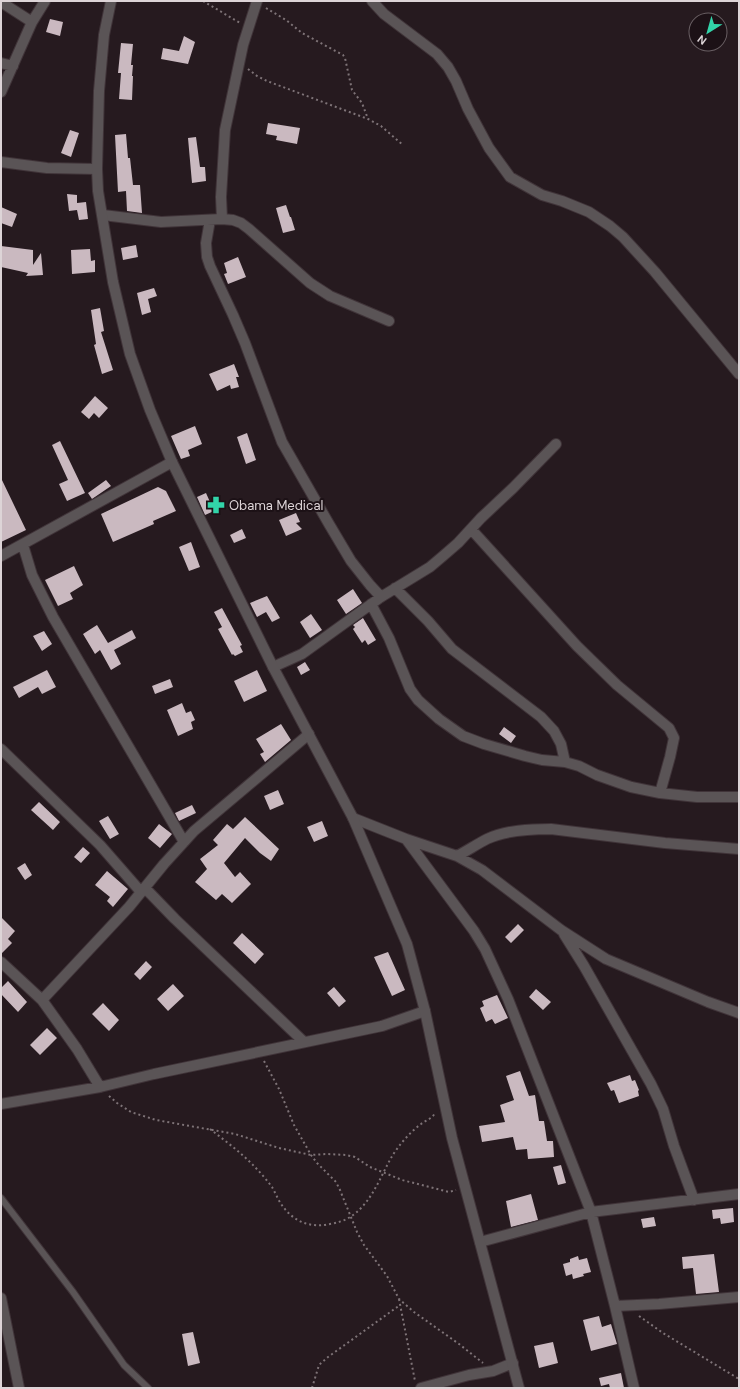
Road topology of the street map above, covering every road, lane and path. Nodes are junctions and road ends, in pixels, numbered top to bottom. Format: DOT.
graph roads {
  1 [pos="45,1"];
  2 [pos="112,1"];
  3 [pos="203,1"];
  4 [pos="372,1"];
  5 [pos="1,2"];
  6 [pos="256,2"];
  7 [pos="32,22"];
  8 [pos="248,28"];
  9 [pos="1,63"];
  10 [pos="239,63"];
  11 [pos="13,66"];
  12 [pos="1,92"];
  13 [pos="368,119"];
  14 [pos="402,146"];
  15 [pos="1,162"];
  16 [pos="97,169"];
  17 [pos="103,215"];
  18 [pos="222,219"];
  19 [pos="210,220"];
  20 [pos="389,321"];
  21 [pos="739,374"];
  22 [pos="556,444"];
  23 [pos="172,462"];
  24 [pos="471,529"];
  25 [pos="23,545"];
  26 [pos="1,556"];
  27 [pos="395,588"];
  28 [pos="381,597"];
  29 [pos="371,604"];
  30 [pos="272,667"];
  31 [pos="309,734"];
  32 [pos="1,749"];
  33 [pos="565,762"];
  34 [pos="660,792"];
  35 [pos="739,797"];
  36 [pos="353,818"];
  37 [pos="406,839"];
  38 [pos="184,842"];
  39 [pos="739,848"];
  40 [pos="457,856"];
  41 [pos="143,890"];
  42 [pos="561,930"];
  43 [pos="1,962"];
  44 [pos="42,1000"];
  45 [pos="425,1011"];
  46 [pos="739,1013"];
  47 [pos="304,1042"];
  48 [pos="260,1052"];
  49 [pos="100,1086"];
  50 [pos="443,1098"];
  51 [pos="1,1104"];
  52 [pos="210,1129"];
  53 [pos="311,1155"];
  54 [pos="384,1172"];
  55 [pos="466,1188"];
  56 [pos="739,1194"];
  57 [pos="1,1198"];
  58 [pos="694,1200"];
  59 [pos="591,1212"];
  60 [pos="351,1218"];
  61 [pos="480,1242"];
  62 [pos="739,1297"];
  63 [pos="1,1298"];
  64 [pos="400,1299"];
  65 [pos="400,1305"];
  66 [pos="615,1306"];
  67 [pos="626,1306"];
  68 [pos="513,1363"];
  69 [pos="493,1372"];
  70 [pos="739,1379"];
  71 [pos="422,1386"];
  72 [pos="18,1388"];
  73 [pos="148,1388"];
  74 [pos="312,1388"];
  75 [pos="519,1388"];
  76 [pos="634,1388"];
  1 -- 7 [label="street"];
  2 -- 16 [label="street"];
  3 -- 8 [label="path"];
  4 -- 21 [label="street"];
  5 -- 7 [label="street"];
  6 -- 8 [label="street"];
  6 -- 13 [label="path"];
  7 -- 11 [label="street"];
  8 -- 10 [label="street"];
  9 -- 11 [label="street"];
  10 -- 13 [label="path"];
  10 -- 18 [label="street"];
  11 -- 12 [label="street"];
  13 -- 14 [label="path"];
  15 -- 16 [label="street"];
  16 -- 17 [label="street"];
  17 -- 19 [label="street"];
  17 -- 23 [label="street"];
  18 -- 19 [label="street"];
  18 -- 20 [label="street"];
  19 -- 28 [label="street"];
  22 -- 24 [label="street"];
  23 -- 25 [label="street"];
  23 -- 30 [label="street"];
  24 -- 27 [label="street"];
  24 -- 34 [label="street"];
  25 -- 26 [label="street"];
  25 -- 38 [label="street"];
  27 -- 28 [label="street"];
  27 -- 33 [label="street"];
  28 -- 29 [label="street"];
  29 -- 30 [label="street"];
  29 -- 33 [label="street"];
  30 -- 31 [label="street"];
  31 -- 36 [label="street"];
  31 -- 38 [label="street"];
  32 -- 41 [label="street"];
  33 -- 34 [label="street"];
  34 -- 35 [label="street"];
  36 -- 37 [label="street"];
  36 -- 45 [label="street"];
  37 -- 40 [label="street"];
  37 -- 59 [label="street"];
  38 -- 41 [label="street"];
  39 -- 40 [label="street"];
  40 -- 42 [label="street"];
  41 -- 44 [label="street"];
  41 -- 47 [label="street"];
  42 -- 46 [label="street"];
  42 -- 58 [label="street"];
  43 -- 44 [label="street"];
  44 -- 49 [label="street"];
  45 -- 47 [label="street"];
  45 -- 50 [label="street"];
  47 -- 48 [label="street"];
  48 -- 49 [label="street"];
  48 -- 53 [label="path"];
  49 -- 51 [label="street"];
  49 -- 52 [label="path"];
  50 -- 54 [label="path"];
  50 -- 55 [label="street"];
  52 -- 53 [label="path"];
  52 -- 60 [label="path"];
  53 -- 54 [label="path"];
  53 -- 60 [label="path"];
  54 -- 55 [label="path"];
  54 -- 60 [label="path"];
  55 -- 61 [label="street"];
  56 -- 58 [label="street"];
  57 -- 73 [label="lane"];
  58 -- 59 [label="street"];
  59 -- 61 [label="street"];
  59 -- 66 [label="street"];
  60 -- 64 [label="path"];
  61 -- 68 [label="street"];
  62 -- 67 [label="street"];
  63 -- 72 [label="street"];
  64 -- 65 [label="path"];
  64 -- 69 [label="path"];
  65 -- 71 [label="path"];
  65 -- 74 [label="path"];
  66 -- 67 [label="street"];
  66 -- 76 [label="street"];
  67 -- 70 [label="path"];
  68 -- 69 [label="street"];
  68 -- 75 [label="street"];
  69 -- 71 [label="street"];
}
